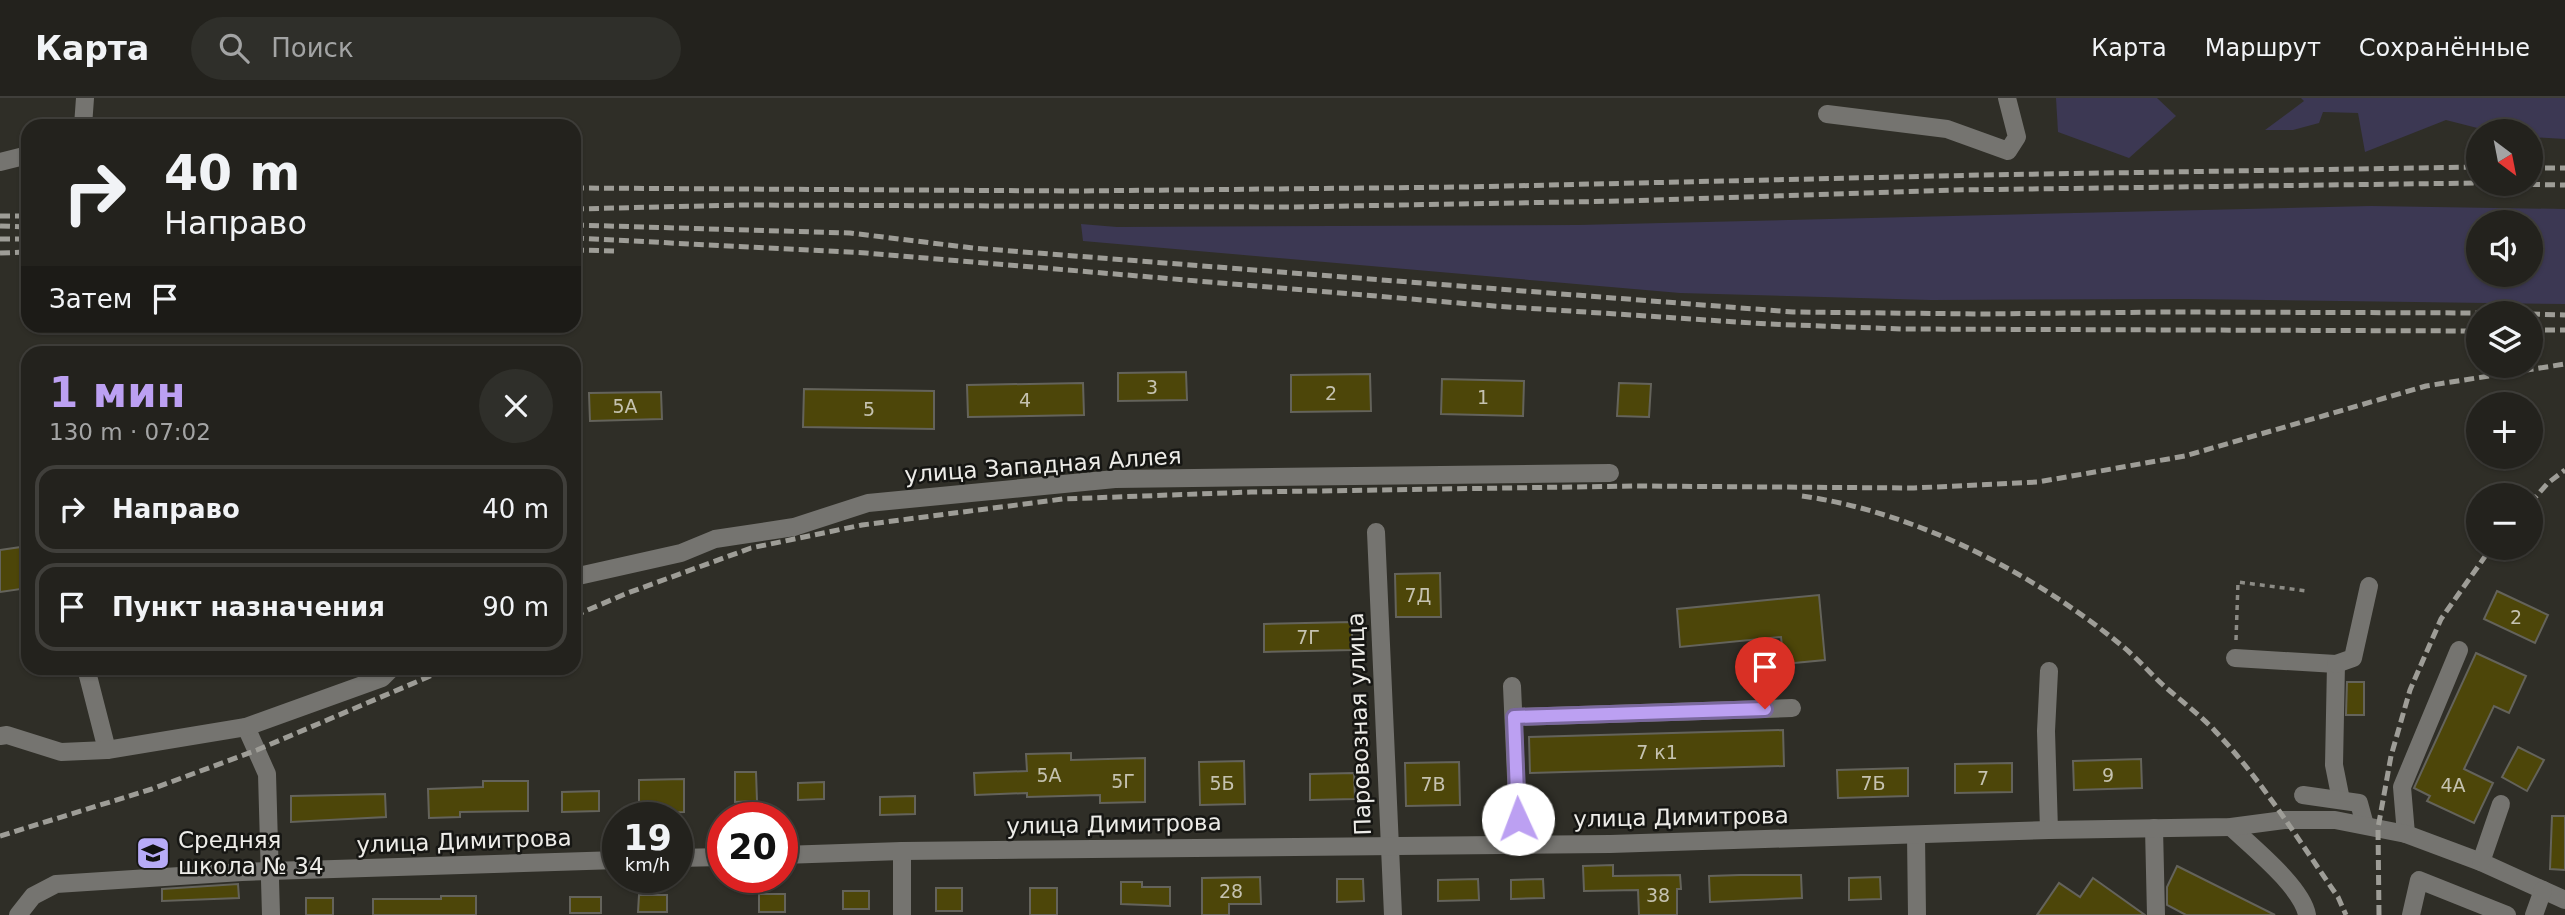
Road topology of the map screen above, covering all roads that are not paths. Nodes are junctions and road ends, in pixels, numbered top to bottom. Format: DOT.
graph roads {
  1 [pos="85,98"];
  2 [pos="2007,98"];
  3 [pos="1826,114"];
  4 [pos="84,119"];
  5 [pos="21,157"];
  6 [pos="0,162"];
  7 [pos="1610,473"];
  8 [pos="1376,532"];
  9 [pos="581,575"];
  10 [pos="2369,586"];
  11 [pos="2459,650"];
  12 [pos="2235,658"];
  13 [pos="2336,664"];
  14 [pos="2049,671"];
  15 [pos="88,675"];
  16 [pos="385,675"];
  17 [pos="1513,686"];
  18 [pos="1792,708"];
  19 [pos="1514,717"];
  20 [pos="246,727"];
  21 [pos="0,736"];
  22 [pos="107,750"];
  23 [pos="2302,795"];
  24 [pos="2341,800"];
  25 [pos="2501,804"];
  26 [pos="2365,825"];
  27 [pos="2231,827"];
  28 [pos="2154,828"];
  29 [pos="2049,830"];
  30 [pos="2406,834"];
  31 [pos="1916,835"];
  32 [pos="1519,845"];
  33 [pos="1388,846"];
  34 [pos="902,851"];
  35 [pos="798,854"];
  36 [pos="602,861"];
  37 [pos="2481,862"];
  38 [pos="269,871"];
  39 [pos="2543,890"];
  40 [pos="2565,900"];
  41 [pos="18,915"];
  42 [pos="271,915"];
  43 [pos="902,915"];
  44 [pos="1392,915"];
  45 [pos="1917,915"];
  46 [pos="2156,915"];
  47 [pos="2308,915"];
  48 [pos="2411,915"];
  49 [pos="2507,915"];
  50 [pos="2534,915"];
  1 -- 4 [label="street"];
  2 -- 3 [label="street"];
  5 -- 6 [label="street"];
  7 -- 9 [label="street, улица Западная Аллея"];
  8 -- 33 [label="street, Паровозная улица"];
  10 -- 13 [label="street"];
  11 -- 30 [label="street"];
  12 -- 13 [label="street"];
  13 -- 24 [label="street"];
  14 -- 29 [label="street"];
  15 -- 22 [label="street"];
  16 -- 20 [label="street"];
  17 -- 19 [label="street"];
  18 -- 19 [label="street"];
  19 -- 32 [label="street"];
  20 -- 22 [label="street"];
  20 -- 38 [label="street"];
  21 -- 22 [label="street"];
  23 -- 24 [label="street"];
  24 -- 26 [label="street"];
  25 -- 37 [label="street"];
  26 -- 27 [label="street, улица Димитрова"];
  26 -- 30 [label="street, улица Димитрова"];
  27 -- 28 [label="street, улица Димитрова"];
  27 -- 47 [label="street"];
  28 -- 29 [label="street, улица Димитрова"];
  28 -- 46 [label="street"];
  29 -- 31 [label="street, улица Димитрова"];
  30 -- 37 [label="street, улица Димитрова"];
  31 -- 32 [label="street, улица Димитрова"];
  31 -- 45 [label="street"];
  32 -- 33 [label="street, улица Димитрова"];
  33 -- 34 [label="street, улица Димитрова"];
  33 -- 44 [label="street, Паровозная улица"];
  34 -- 35 [label="street, улица Димитрова"];
  34 -- 43 [label="street"];
  36 -- 38 [label="street, улица Димитрова"];
  37 -- 39 [label="street, улица Димитрова"];
  38 -- 41 [label="street, улица Димитрова"];
  38 -- 42 [label="street"];
  39 -- 40 [label="street, улица Димитрова"];
  39 -- 50 [label="street"];
  48 -- 49 [label="street"];
}
